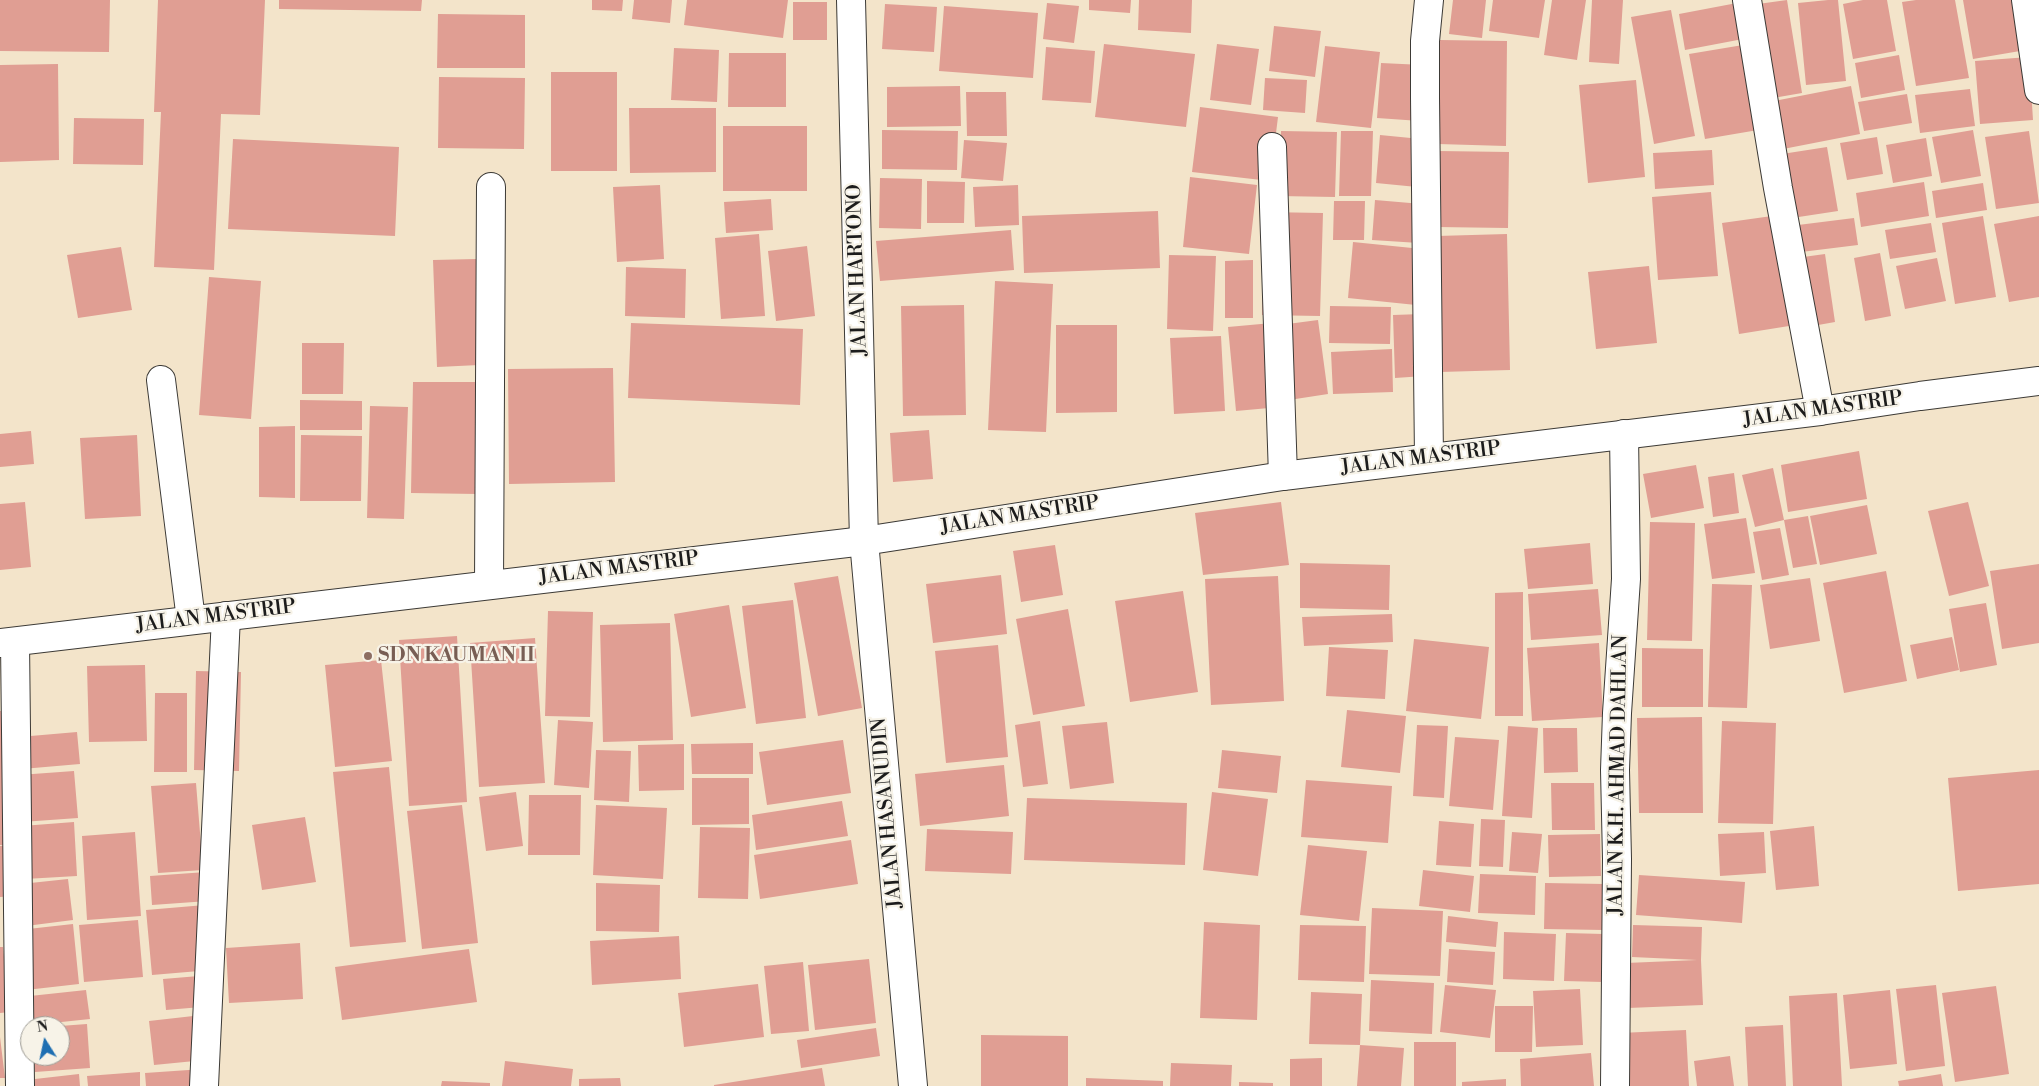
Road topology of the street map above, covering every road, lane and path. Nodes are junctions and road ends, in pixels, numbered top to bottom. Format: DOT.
graph roads {
  1 [pos="851,0"];
  2 [pos="1429,0"];
  3 [pos="1747,0"];
  4 [pos="2026,0"];
  5 [pos="2039,90"];
  6 [pos="1272,147"];
  7 [pos="491,187"];
  8 [pos="160,380"];
  9 [pos="2039,382"];
  10 [pos="1820,412"];
  11 [pos="1624,434"];
  12 [pos="1429,458"];
  13 [pos="1283,476"];
  14 [pos="864,541"];
  15 [pos="488,584"];
  16 [pos="226,616"];
  17 [pos="191,620"];
  18 [pos="8,643"];
  19 [pos="20,1086"];
  20 [pos="204,1086"];
  21 [pos="913,1086"];
  22 [pos="1615,1086"];
  1 -- 14 [label="street, JALAN HARTONO"];
  2 -- 12 [label="street"];
  3 -- 10 [label="street"];
  4 -- 5 [label="street"];
  6 -- 13 [label="street"];
  7 -- 15 [label="street"];
  8 -- 17 [label="street"];
  9 -- 10 [label="street, JALAN MASTRIP"];
  10 -- 11 [label="street, JALAN MASTRIP"];
  11 -- 12 [label="street, JALAN MASTRIP"];
  11 -- 22 [label="street, JALAN K.H. AHMAD DAHLAN"];
  12 -- 13 [label="street, JALAN MASTRIP"];
  13 -- 14 [label="street, JALAN MASTRIP"];
  14 -- 15 [label="street, JALAN MASTRIP"];
  14 -- 21 [label="street, JALAN HASANUDIN"];
  15 -- 16 [label="street, JALAN MASTRIP"];
  16 -- 17 [label="street, JALAN MASTRIP"];
  16 -- 20 [label="street"];
  17 -- 18 [label="street, JALAN MASTRIP"];
  18 -- 19 [label="street"];
}
